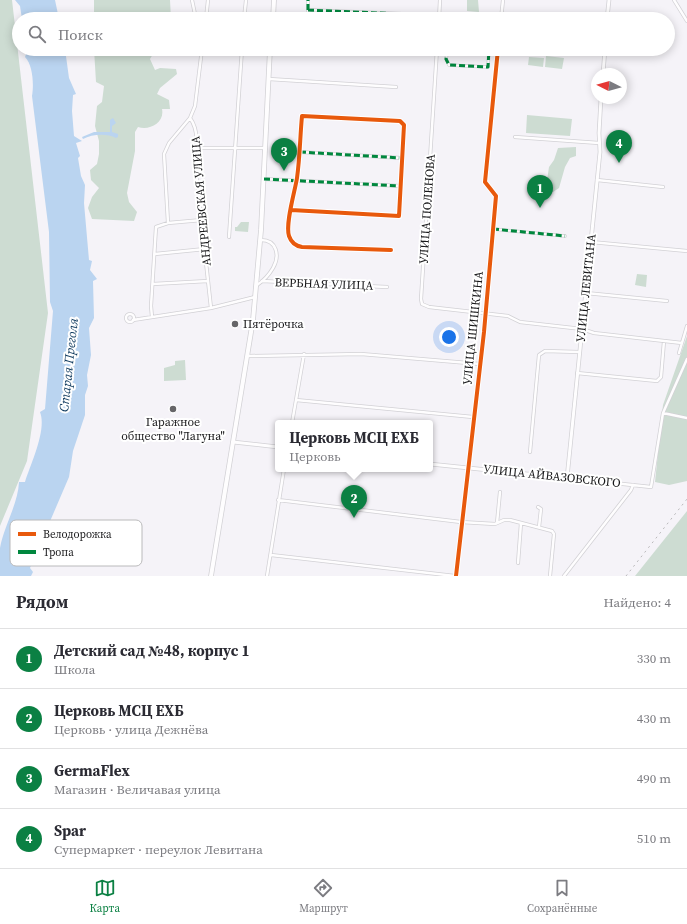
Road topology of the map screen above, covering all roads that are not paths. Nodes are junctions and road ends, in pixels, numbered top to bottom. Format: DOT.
graph roads {
  1 [pos="192,0"];
  2 [pos="208,0"];
  3 [pos="246,0"];
  4 [pos="274,0"];
  5 [pos="308,0"];
  6 [pos="440,0"];
  7 [pos="503,0"];
  8 [pos="609,0"];
  9 [pos="674,0"];
  10 [pos="308,10"];
  11 [pos="195,12"];
  12 [pos="207,12"];
  13 [pos="245,12"];
  14 [pos="273,12"];
  15 [pos="355,12"];
  16 [pos="439,12"];
  17 [pos="502,12"];
  18 [pos="608,12"];
  19 [pos="687,21"];
  20 [pos="201,56"];
  21 [pos="242,56"];
  22 [pos="270,56"];
  23 [pos="437,56"];
  24 [pos="447,56"];
  25 [pos="489,56"];
  26 [pos="497,56"];
  27 [pos="604,56"];
  28 [pos="603,68"];
  29 [pos="268,79"];
  30 [pos="396,87"];
  31 [pos="601,104"];
  32 [pos="190,118"];
  33 [pos="515,137"];
  34 [pos="599,143"];
  35 [pos="197,148"];
  36 [pos="235,148"];
  37 [pos="266,148"];
  38 [pos="300,152"];
  39 [pos="402,158"];
  40 [pos="264,179"];
  41 [pos="297,180"];
  42 [pos="597,180"];
  43 [pos="401,186"];
  44 [pos="663,187"];
  45 [pos="291,210"];
  46 [pos="202,220"];
  47 [pos="168,223"];
  48 [pos="493,229"];
  49 [pos="565,236"];
  50 [pos="229,237"];
  51 [pos="260,240"];
  52 [pos="590,242"];
  53 [pos="205,249"];
  54 [pos="391,250"];
  55 [pos="687,252"];
  56 [pos="154,254"];
  57 [pos="208,281"];
  58 [pos="262,281"];
  59 [pos="152,284"];
  60 [pos="257,285"];
  61 [pos="387,287"];
  62 [pos="586,293"];
  63 [pos="256,297"];
  64 [pos="667,301"];
  65 [pos="211,308"];
  66 [pos="485,313"];
  67 [pos="152,317"];
  68 [pos="133,320"];
  69 [pos="687,326"];
  70 [pos="582,329"];
  71 [pos="664,341"];
  72 [pos="682,343"];
  73 [pos="579,352"];
  74 [pos="679,353"];
  75 [pos="304,354"];
  76 [pos="249,356"];
  77 [pos="687,359"];
  78 [pos="480,364"];
  79 [pos="577,373"];
  80 [pos="296,400"];
  81 [pos="662,413"];
  82 [pos="473,417"];
  83 [pos="687,418"];
  84 [pos="293,420"];
  85 [pos="233,442"];
  86 [pos="275,447"];
  87 [pos="530,452"];
  88 [pos="433,464"];
  89 [pos="468,468"];
  90 [pos="283,472"];
  91 [pos="567,478"];
  92 [pos="633,484"];
  93 [pos="500,492"];
  94 [pos="278,500"];
  95 [pos="538,507"];
  96 [pos="461,522"];
  97 [pos="497,523"];
  98 [pos="522,523"];
  99 [pos="539,527"];
  100 [pos="271,556"];
  101 [pos="518,563"];
  102 [pos="211,576"];
  103 [pos="267,576"];
  104 [pos="456,576"];
  105 [pos="550,576"];
  106 [pos="564,576"];
  1 -- 11 [label="street"];
  2 -- 12 [label="street"];
  3 -- 13 [label="street"];
  4 -- 14 [label="main road"];
  5 -- 10 [label="street"];
  6 -- 16 [label="street"];
  7 -- 17 [label="street"];
  8 -- 18 [label="street"];
  9 -- 19 [label="street"];
  10 -- 15 [label="street"];
  20 -- 32 [label="street"];
  21 -- 36 [label="street"];
  22 -- 29 [label="main road"];
  23 -- 66 [label="street, УЛИЦА ПОЛЕНОВА"];
  24 -- 25 [label="street"];
  26 -- 48 [label="street, УЛИЦА ШИШКИНА"];
  27 -- 28 [label="street"];
  29 -- 30 [label="street"];
  29 -- 37 [label="main road"];
  31 -- 34 [label="street, УЛИЦА ЛЕВИТАНА"];
  32 -- 35 [label="street, АНДРЕЕВСКАЯ УЛИЦА"];
  32 -- 47 [label="street"];
  33 -- 34 [label="street"];
  34 -- 42 [label="street, УЛИЦА ЛЕВИТАНА"];
  35 -- 36 [label="street"];
  35 -- 46 [label="street, АНДРЕЕВСКАЯ УЛИЦА"];
  36 -- 37 [label="street"];
  36 -- 50 [label="street"];
  37 -- 40 [label="main road"];
  38 -- 39 [label="street"];
  38 -- 39 [label="street"];
  38 -- 41 [label="street"];
  39 -- 43 [label="street"];
  40 -- 41 [label="street"];
  40 -- 51 [label="main road"];
  41 -- 43 [label="street"];
  41 -- 45 [label="street"];
  42 -- 44 [label="street"];
  42 -- 52 [label="street, УЛИЦА ЛЕВИТАНА"];
  43 -- 45 [label="street"];
  45 -- 54 [label="street"];
  46 -- 47 [label="street"];
  46 -- 53 [label="street, АНДРЕЕВСКАЯ УЛИЦА"];
  47 -- 56 [label="street"];
  48 -- 49 [label="street"];
  48 -- 66 [label="street, УЛИЦА ШИШКИНА"];
  51 -- 58 [label="street"];
  51 -- 60 [label="main road"];
  52 -- 55 [label="street"];
  52 -- 62 [label="street, УЛИЦА ЛЕВИТАНА"];
  53 -- 56 [label="street"];
  53 -- 57 [label="street, АНДРЕЕВСКАЯ УЛИЦА"];
  56 -- 59 [label="street"];
  57 -- 59 [label="street"];
  57 -- 65 [label="street, АНДРЕЕВСКАЯ УЛИЦА"];
  58 -- 60 [label="street"];
  58 -- 61 [label="street, ВЕРБНАЯ УЛИЦА"];
  59 -- 67 [label="street"];
  60 -- 63 [label="main road"];
  62 -- 64 [label="street"];
  62 -- 70 [label="street, УЛИЦА ЛЕВИТАНА"];
  63 -- 65 [label="street"];
  63 -- 76 [label="main road"];
  65 -- 67 [label="street"];
  66 -- 70 [label="street"];
  66 -- 78 [label="street, УЛИЦА ШИШКИНА"];
  67 -- 68 [label="street"];
  69 -- 72 [label="street"];
  70 -- 71 [label="street"];
  70 -- 73 [label="street, УЛИЦА ЛЕВИТАНА"];
  71 -- 72 [label="street"];
  71 -- 79 [label="street"];
  72 -- 74 [label="street"];
  73 -- 79 [label="street, УЛИЦА ЛЕВИТАНА"];
  73 -- 87 [label="street"];
  75 -- 76 [label="street"];
  75 -- 78 [label="street"];
  75 -- 80 [label="street"];
  76 -- 85 [label="main road"];
  77 -- 81 [label="street"];
  78 -- 82 [label="street, УЛИЦА ШИШКИНА"];
  79 -- 91 [label="street, УЛИЦА ЛЕВИТАНА"];
  80 -- 82 [label="street"];
  80 -- 84 [label="street"];
  81 -- 83 [label="street"];
  81 -- 92 [label="street, УЛИЦА АЙВАЗОВСКОГО"];
  82 -- 89 [label="street, УЛИЦА ШИШКИНА"];
  85 -- 86 [label="street"];
  85 -- 102 [label="main road"];
  88 -- 89 [label="street, УЛИЦА АЙВАЗОВСКОГО"];
  89 -- 91 [label="street, УЛИЦА АЙВАЗОВСКОГО"];
  89 -- 96 [label="street, УЛИЦА ШИШКИНА"];
  90 -- 94 [label="street"];
  91 -- 92 [label="street, УЛИЦА АЙВАЗОВСКОГО"];
  92 -- 106 [label="street"];
  93 -- 97 [label="street"];
  94 -- 96 [label="street"];
  94 -- 100 [label="street"];
  95 -- 99 [label="street"];
  96 -- 97 [label="street"];
  96 -- 104 [label="street, УЛИЦА ШИШКИНА"];
  97 -- 98 [label="street"];
  98 -- 99 [label="street"];
  98 -- 101 [label="street"];
  99 -- 105 [label="street"];
  100 -- 103 [label="street"];
  100 -- 104 [label="street"];
}
